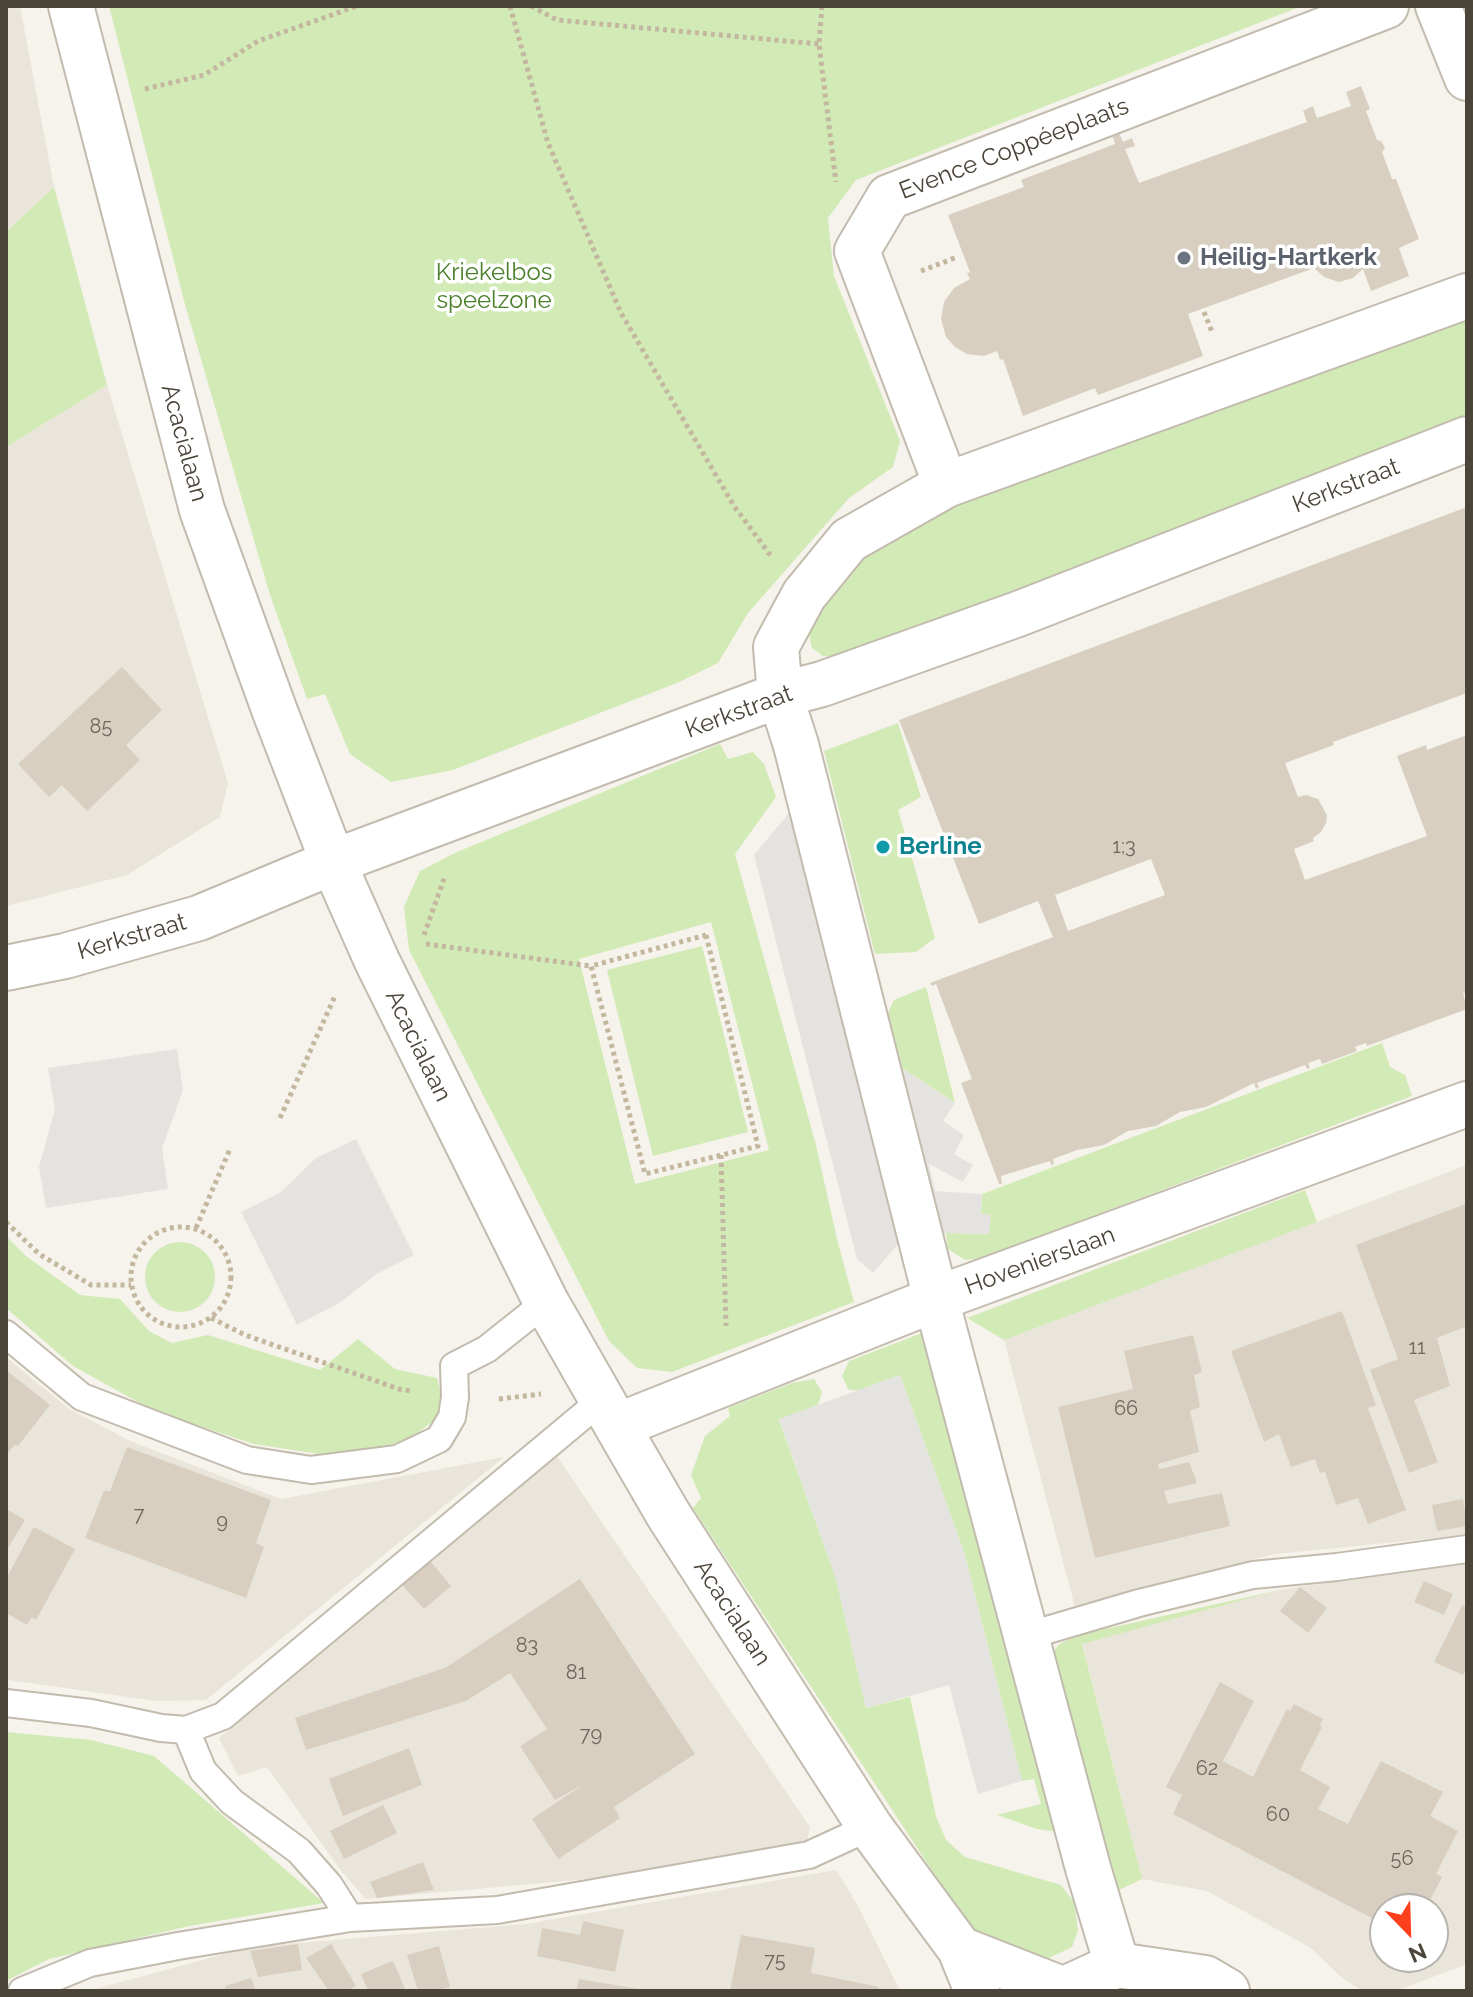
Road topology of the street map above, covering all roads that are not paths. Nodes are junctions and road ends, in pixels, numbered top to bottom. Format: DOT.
graph roads {
  1 [pos="71,6"];
  2 [pos="1386,6"];
  3 [pos="1438,6"];
  4 [pos="1467,78"];
  5 [pos="1467,296"];
  6 [pos="1467,439"];
  7 [pos="946,485"];
  8 [pos="780,695"];
  9 [pos="333,862"];
  10 [pos="6,968"];
  11 [pos="1467,1104"];
  12 [pos="936,1299"];
  13 [pos="546,1302"];
  14 [pos="6,1334"];
  15 [pos="610,1412"];
  16 [pos="1467,1549"];
  17 [pos="1027,1636"];
  18 [pos="6,1703"];
  19 [pos="186,1730"];
  20 [pos="870,1827"];
  21 [pos="350,1918"];
  22 [pos="960,1949"];
  23 [pos="1117,1965"];
  24 [pos="1061,1990"];
  25 [pos="22,1991"];
  26 [pos="977,1991"];
  27 [pos="1227,1991"];
  1 -- 9 [label="street, Acacialaan"];
  2 -- 7 [label="street, Evence Coppéeplaats"];
  3 -- 4 [label="street"];
  5 -- 7 [label="street"];
  6 -- 8 [label="street, Kerkstraat"];
  7 -- 8 [label="street"];
  8 -- 9 [label="street, Kerkstraat"];
  8 -- 12 [label="street"];
  9 -- 10 [label="street, Kerkstraat"];
  9 -- 13 [label="street, Acacialaan"];
  11 -- 12 [label="street, Hovenierslaan"];
  12 -- 15 [label="street, Hovenierslaan"];
  12 -- 17 [label="street"];
  13 -- 14 [label="lane"];
  13 -- 15 [label="street, Acacialaan"];
  15 -- 19 [label="lane"];
  15 -- 20 [label="street, Acacialaan"];
  16 -- 17 [label="lane"];
  17 -- 23 [label="street"];
  18 -- 19 [label="lane"];
  19 -- 21 [label="lane"];
  20 -- 21 [label="lane"];
  20 -- 22 [label="street, Acacialaan"];
  21 -- 25 [label="lane"];
  22 -- 24 [label="street"];
  22 -- 26 [label="street, Acacialaan"];
  23 -- 24 [label="street"];
  23 -- 27 [label="street"];
}
